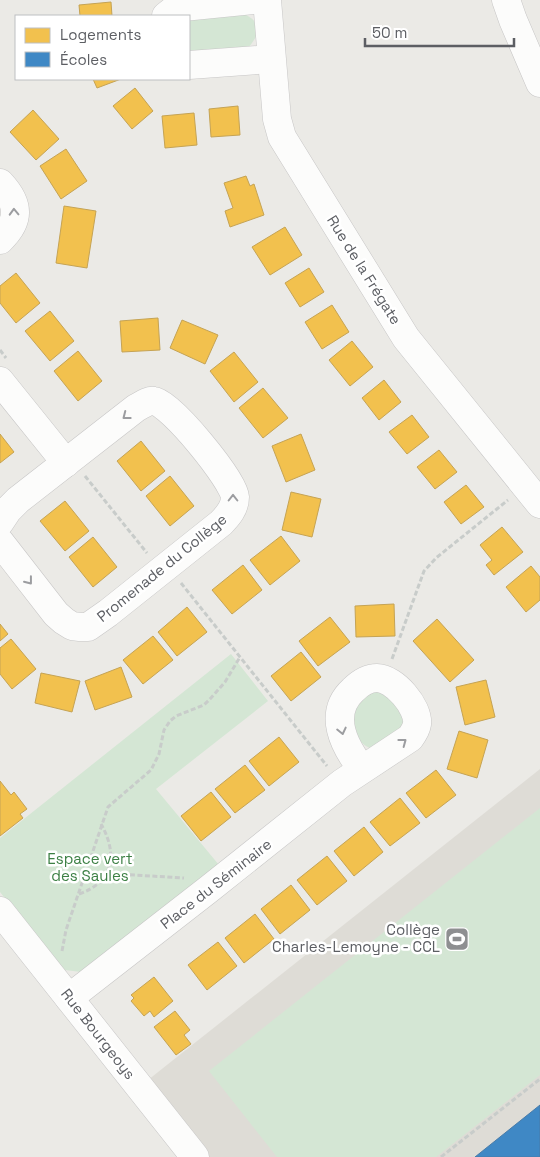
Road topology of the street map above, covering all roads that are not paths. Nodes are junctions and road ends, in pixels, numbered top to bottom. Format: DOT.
graph roads {
  1 [pos="253,0"];
  2 [pos="267,0"];
  3 [pos="506,0"];
  4 [pos="167,15"];
  5 [pos="271,59"];
  6 [pos="190,64"];
  7 [pos="540,83"];
  8 [pos="0,183"];
  9 [pos="0,240"];
  10 [pos="0,381"];
  11 [pos="72,466"];
  12 [pos="540,504"];
  13 [pos="0,522"];
  14 [pos="0,542"];
  15 [pos="362,769"];
  16 [pos="0,911"];
  17 [pos="69,998"];
  18 [pos="195,1157"];
  1 -- 4 [label="street"];
  2 -- 5 [label="street, Rue de la Frégate"];
  3 -- 7 [label="street"];
  5 -- 6 [label="street"];
  5 -- 12 [label="street, Rue de la Frégate"];
  9 -- 8 [label="street, one-way"];
  10 -- 11 [label="street"];
  11 -- 13 [label="street, Promenade du Collège"];
  14 -- 11 [label="street, Promenade du Collège, one-way"];
  15 -- 17 [label="street, Place du Séminaire"];
  16 -- 17 [label="street, Rue Bourgeoys"];
  17 -- 18 [label="street, Rue Bourgeoys"];
}
